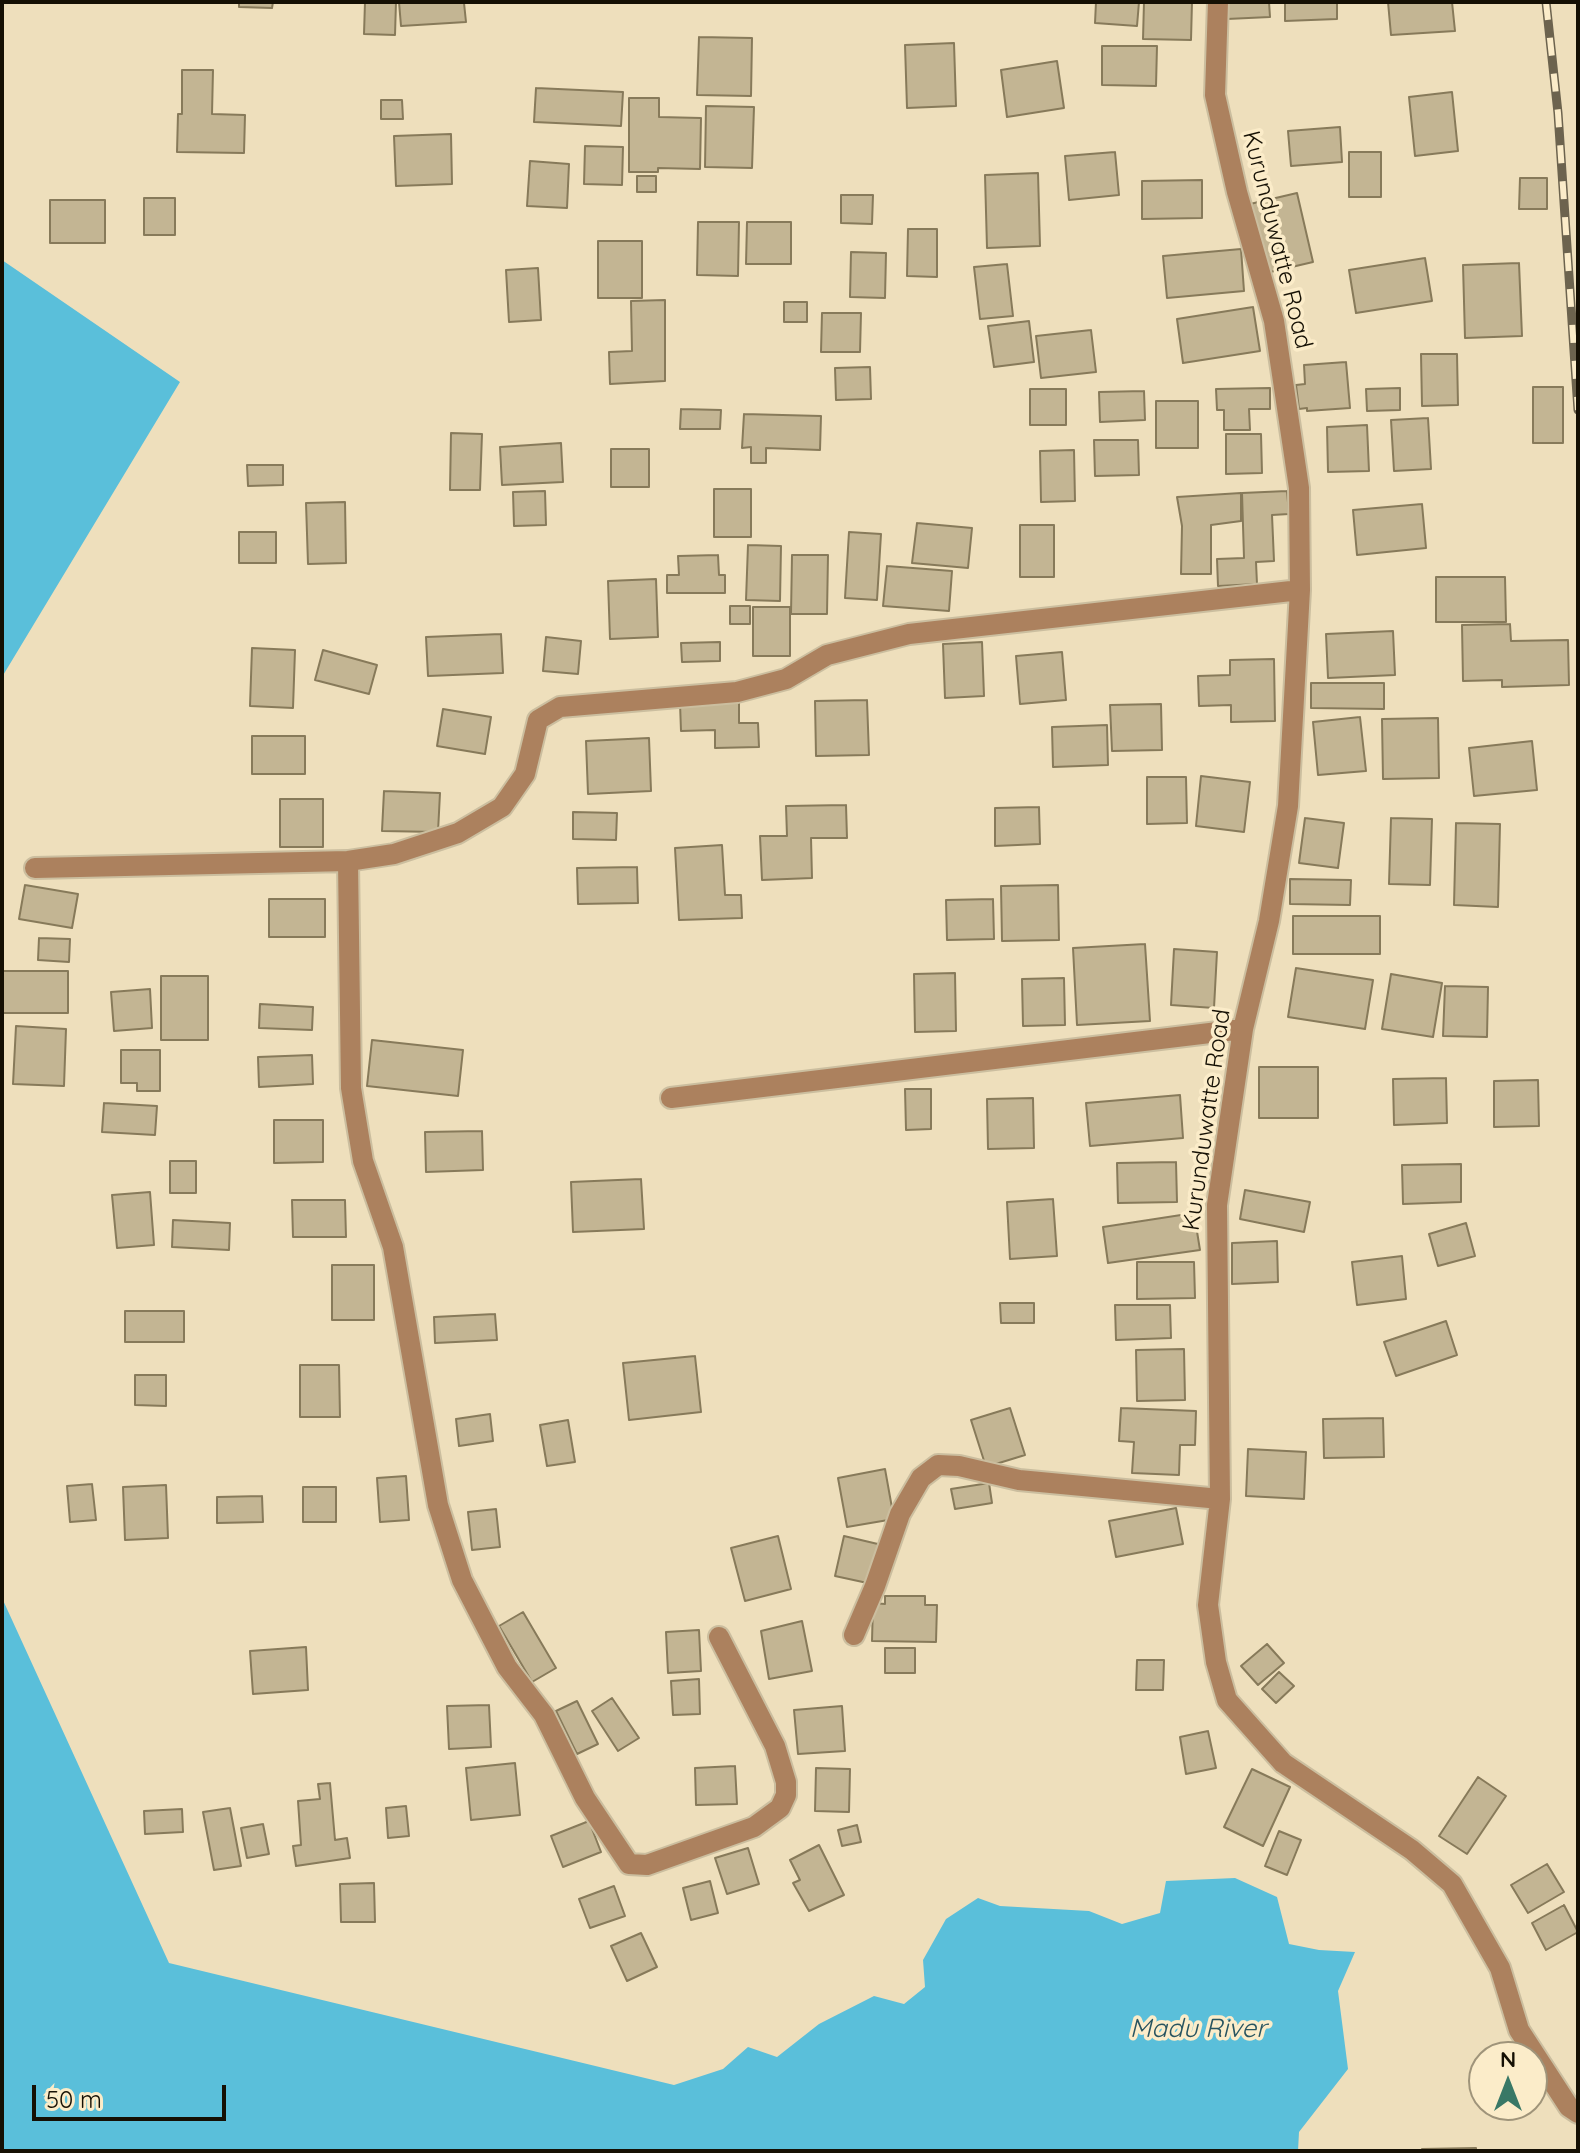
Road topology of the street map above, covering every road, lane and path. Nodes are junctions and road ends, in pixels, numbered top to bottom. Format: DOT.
graph roads {
  1 [pos="1218,2"];
  2 [pos="1300,590"];
  3 [pos="348,861"];
  4 [pos="35,868"];
  5 [pos="1243,1029"];
  6 [pos="671,1098"];
  7 [pos="1220,1499"];
  8 [pos="854,1635"];
  9 [pos="719,1637"];
  10 [pos="1578,2113"];
  1 -- 2 [label="street, Kurunduwatte Road"];
  2 -- 3 [label="street"];
  2 -- 5 [label="street, Kurunduwatte Road"];
  3 -- 4 [label="street"];
  3 -- 9 [label="street"];
  5 -- 6 [label="street"];
  5 -- 7 [label="street, Kurunduwatte Road"];
  7 -- 8 [label="street"];
  7 -- 10 [label="street, Kurunduwatte Road"];
}
